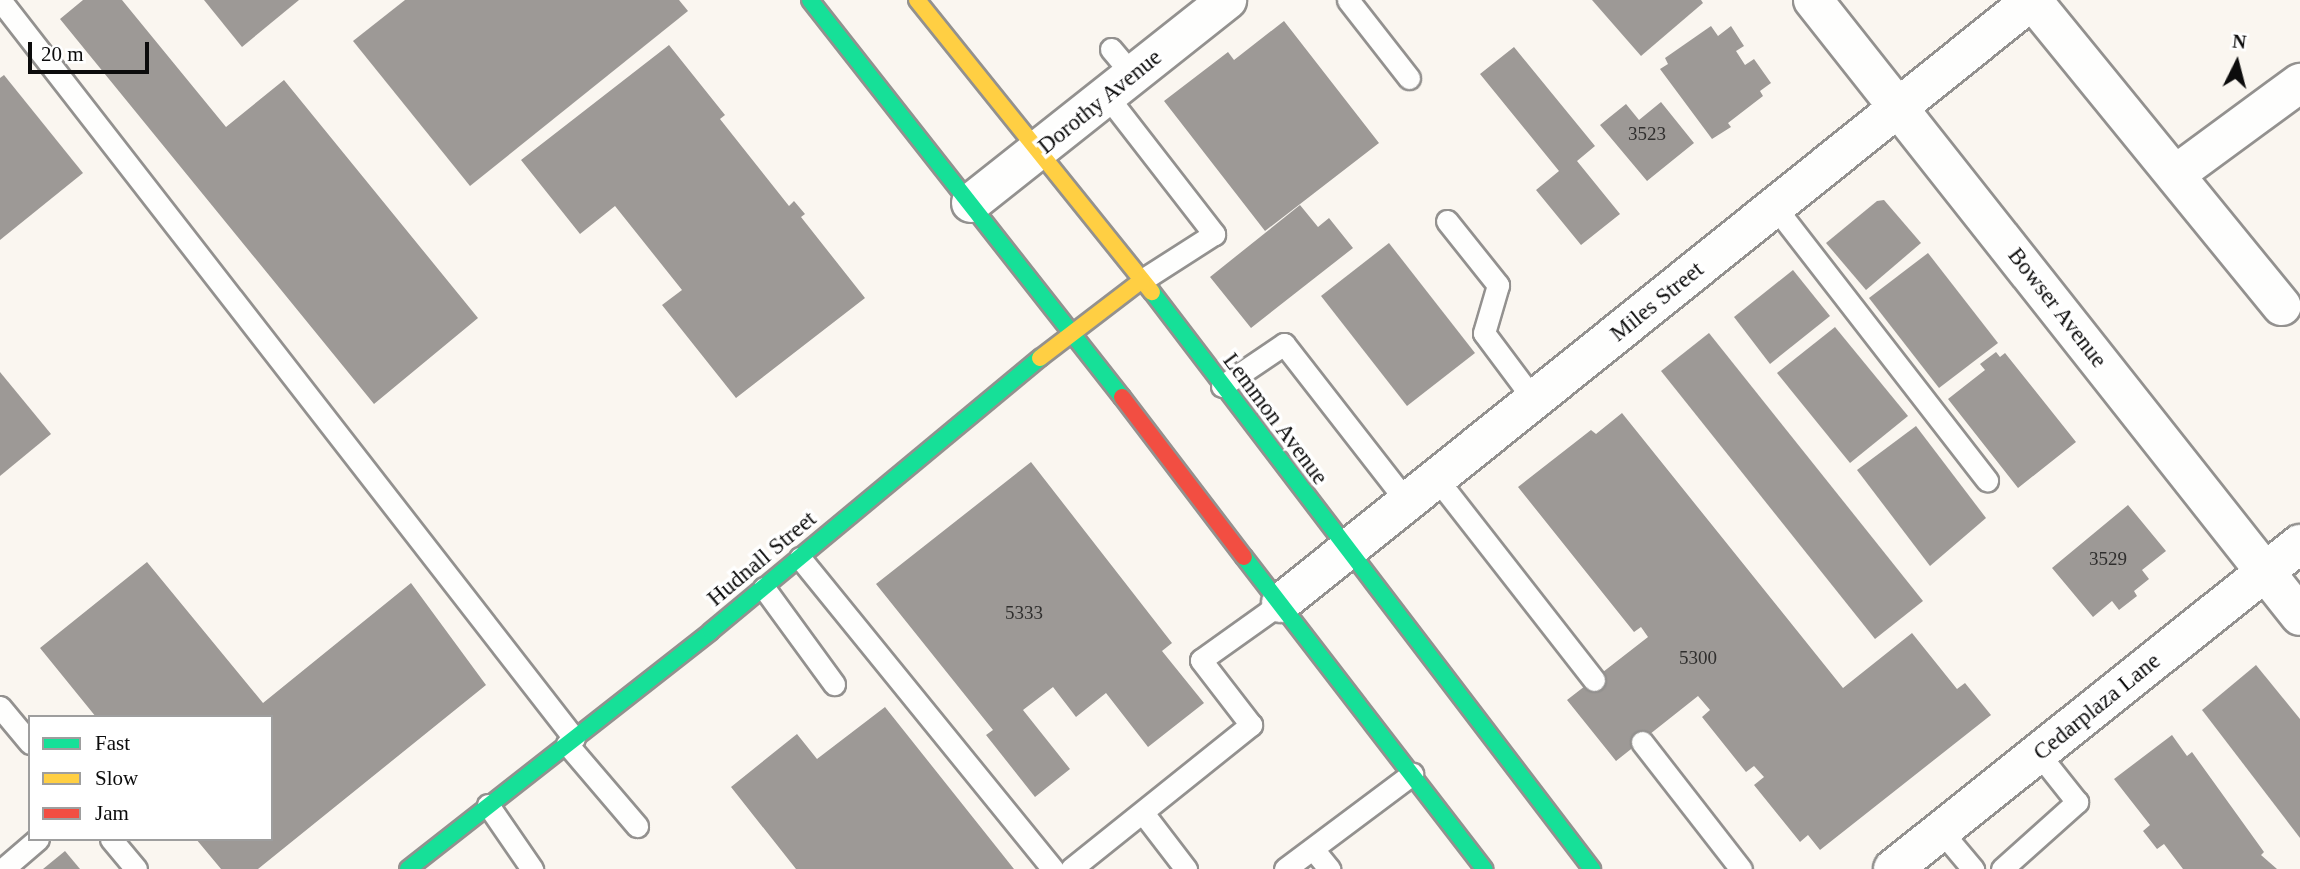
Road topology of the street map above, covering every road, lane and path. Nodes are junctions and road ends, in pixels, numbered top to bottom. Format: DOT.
graph roads {
  1 [pos="0,0"];
  2 [pos="810,0"];
  3 [pos="917,0"];
  4 [pos="1227,0"];
  5 [pos="1348,0"];
  6 [pos="1813,0"];
  7 [pos="2032,0"];
  8 [pos="1117,74"];
  9 [pos="1409,78"];
  10 [pos="2300,83"];
  11 [pos="1899,107"];
  12 [pos="1038,152"];
  13 [pos="2176,174"];
  14 [pos="971,203"];
  15 [pos="1775,207"];
  16 [pos="1447,221"];
  17 [pos="1142,280"];
  18 [pos="2282,306"];
  19 [pos="1072,332"];
  20 [pos="1222,386"];
  21 [pos="1534,400"];
  22 [pos="1437,479"];
  23 [pos="1987,480"];
  24 [pos="1407,502"];
  25 [pos="2300,544"];
  26 [pos="1347,551"];
  27 [pos="800,558"];
  28 [pos="2264,573"];
  29 [pos="764,588"];
  30 [pos="1281,603"];
  31 [pos="2300,616"];
  32 [pos="1594,680"];
  33 [pos="834,684"];
  34 [pos="0,707"];
  35 [pos="28,741"];
  36 [pos="571,741"];
  37 [pos="1642,742"];
  38 [pos="2038,753"];
  39 [pos="1412,774"];
  40 [pos="488,805"];
  41 [pos="1143,813"];
  42 [pos="637,825"];
  43 [pos="1941,831"];
  44 [pos="36,841"];
  45 [pos="113,841"];
  46 [pos="1313,849"];
  47 [pos="3,869"];
  48 [pos="136,869"];
  49 [pos="408,869"];
  50 [pos="532,869"];
  51 [pos="1053,869"];
  52 [pos="1071,869"];
  53 [pos="1186,869"];
  54 [pos="1285,869"];
  55 [pos="1329,869"];
  56 [pos="1484,869"];
  57 [pos="1592,869"];
  58 [pos="1741,869"];
  59 [pos="1893,869"];
  60 [pos="1973,869"];
  61 [pos="2002,869"];
  1 -- 36 [label="lane"];
  2 -- 14 [label="main road"];
  3 -- 12 [label="main road, Lemmon Avenue"];
  4 -- 8 [label="street, Dorothy Avenue"];
  5 -- 9 [label="lane"];
  6 -- 11 [label="street, Bowser Avenue"];
  7 -- 11 [label="street, Miles Street"];
  7 -- 13 [label="street"];
  8 -- 12 [label="street, Dorothy Avenue"];
  8 -- 17 [label="lane"];
  10 -- 13 [label="street"];
  11 -- 15 [label="street, Miles Street"];
  11 -- 28 [label="street, Bowser Avenue"];
  12 -- 14 [label="street, Dorothy Avenue"];
  12 -- 17 [label="main road, Lemmon Avenue"];
  13 -- 18 [label="street"];
  14 -- 19 [label="main road"];
  15 -- 21 [label="street, Miles Street"];
  15 -- 23 [label="lane"];
  16 -- 21 [label="lane"];
  17 -- 19 [label="main road, Hudnall Street"];
  17 -- 20 [label="main road, Lemmon Avenue"];
  19 -- 27 [label="main road, Hudnall Street"];
  19 -- 30 [label="main road"];
  20 -- 24 [label="lane"];
  20 -- 26 [label="main road, Lemmon Avenue"];
  21 -- 22 [label="street, Miles Street"];
  22 -- 24 [label="street, Miles Street"];
  22 -- 32 [label="lane"];
  24 -- 26 [label="street, Miles Street"];
  25 -- 28 [label="street, Cedarplaza Lane"];
  26 -- 30 [label="street, Miles Street"];
  26 -- 57 [label="main road, Lemmon Avenue"];
  27 -- 29 [label="main road, Hudnall Street"];
  27 -- 51 [label="lane"];
  28 -- 31 [label="street, Bowser Avenue"];
  28 -- 38 [label="street, Cedarplaza Lane"];
  29 -- 33 [label="lane"];
  29 -- 36 [label="main road, Hudnall Street"];
  30 -- 39 [label="main road"];
  30 -- 41 [label="lane"];
  34 -- 35 [label="lane"];
  36 -- 40 [label="main road, Hudnall Street"];
  36 -- 42 [label="lane"];
  37 -- 58 [label="lane"];
  38 -- 43 [label="street, Cedarplaza Lane"];
  38 -- 61 [label="lane"];
  39 -- 46 [label="lane"];
  39 -- 56 [label="main road"];
  40 -- 49 [label="main road, Hudnall Street"];
  40 -- 50 [label="lane"];
  41 -- 52 [label="lane"];
  41 -- 53 [label="lane"];
  43 -- 59 [label="street, Cedarplaza Lane"];
  43 -- 60 [label="lane"];
  44 -- 47 [label="lane"];
  45 -- 48 [label="lane"];
  46 -- 54 [label="lane"];
  46 -- 55 [label="lane"];
}
